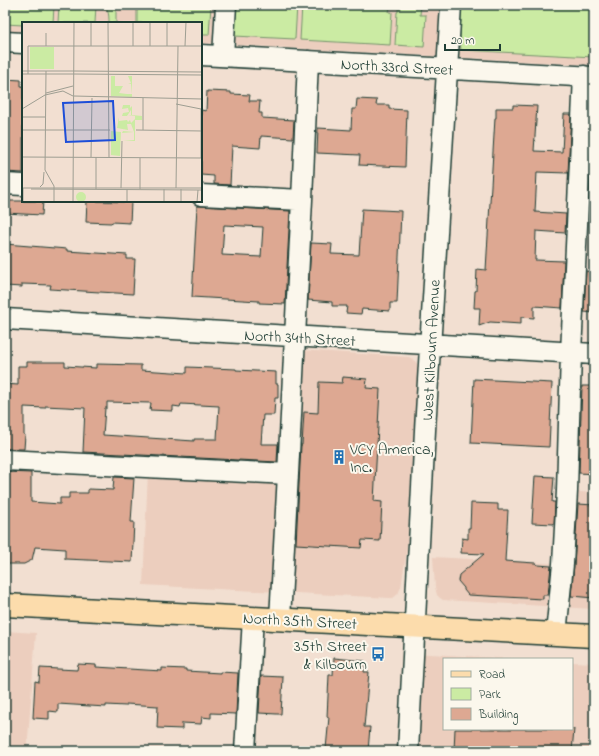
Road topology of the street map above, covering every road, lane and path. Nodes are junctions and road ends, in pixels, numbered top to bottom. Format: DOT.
graph roads {
  1 [pos="226,5"];
  2 [pos="451,5"];
  3 [pos="5,42"];
  4 [pos="22,43"];
  5 [pos="202,55"];
  6 [pos="223,56"];
  7 [pos="308,61"];
  8 [pos="447,69"];
  9 [pos="589,76"];
  10 [pos="5,184"];
  11 [pos="22,185"];
  12 [pos="202,195"];
  13 [pos="302,200"];
  14 [pos="586,216"];
  15 [pos="5,320"];
  16 [pos="295,336"];
  17 [pos="430,344"];
  18 [pos="571,353"];
  19 [pos="594,354"];
  20 [pos="5,460"];
  21 [pos="288,474"];
  22 [pos="5,605"];
  23 [pos="253,618"];
  24 [pos="280,619"];
  25 [pos="414,627"];
  26 [pos="556,634"];
  27 [pos="594,636"];
  28 [pos="244,751"];
  29 [pos="408,751"];
  1 -- 6 [label="street"];
  2 -- 8 [label="street, West Kilbourn Avenue"];
  3 -- 4 [label="street"];
  5 -- 6 [label="street, North 33rd Street"];
  6 -- 7 [label="street, North 33rd Street"];
  7 -- 8 [label="street, North 33rd Street"];
  7 -- 13 [label="street"];
  8 -- 9 [label="street, North 33rd Street"];
  8 -- 17 [label="street, West Kilbourn Avenue"];
  9 -- 14 [label="street"];
  10 -- 11 [label="street"];
  12 -- 13 [label="street"];
  13 -- 16 [label="street"];
  14 -- 18 [label="street"];
  15 -- 16 [label="street, North 34th Street"];
  16 -- 17 [label="street, North 34th Street"];
  16 -- 21 [label="street"];
  17 -- 18 [label="street, North 34th Street"];
  17 -- 25 [label="street, West Kilbourn Avenue"];
  18 -- 19 [label="street, North 34th Street"];
  18 -- 26 [label="street"];
  20 -- 21 [label="street"];
  21 -- 24 [label="street"];
  22 -- 23 [label="main road, North 35th Street"];
  23 -- 24 [label="main road, North 35th Street"];
  23 -- 28 [label="street"];
  24 -- 25 [label="main road, North 35th Street"];
  25 -- 26 [label="main road, North 35th Street"];
  25 -- 29 [label="street, West Kilbourn Avenue"];
  26 -- 27 [label="main road, North 35th Street"];
}
